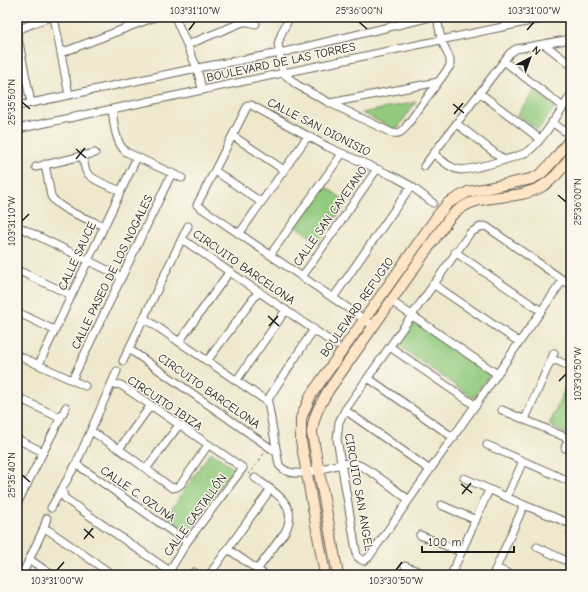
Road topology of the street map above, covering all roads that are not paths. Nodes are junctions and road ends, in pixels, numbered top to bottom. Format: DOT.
graph roads {
  1 [pos="49,17"];
  2 [pos="54,17"];
  3 [pos="155,17"];
  4 [pos="175,17"];
  5 [pos="290,17"];
  6 [pos="431,17"];
  7 [pos="437,17"];
  8 [pos="550,17"];
  9 [pos="256,24"];
  10 [pos="17,30"];
  11 [pos="17,33"];
  12 [pos="571,39"];
  13 [pos="441,40"];
  14 [pos="544,44"];
  15 [pos="188,45"];
  16 [pos="60,53"];
  17 [pos="280,53"];
  18 [pos="504,61"];
  19 [pos="571,65"];
  20 [pos="197,68"];
  21 [pos="283,74"];
  22 [pos="438,82"];
  23 [pos="202,89"];
  24 [pos="480,93"];
  25 [pos="69,95"];
  26 [pos="571,96"];
  27 [pos="31,103"];
  28 [pos="330,103"];
  29 [pos="17,106"];
  30 [pos="563,108"];
  31 [pos="112,109"];
  32 [pos="552,122"];
  33 [pos="457,124"];
  34 [pos="17,129"];
  35 [pos="233,136"];
  36 [pos="308,136"];
  37 [pos="571,137"];
  38 [pos="540,138"];
  39 [pos="95,152"];
  40 [pos="342,154"];
  41 [pos="434,154"];
  42 [pos="83,155"];
  43 [pos="571,156"];
  44 [pos="137,157"];
  45 [pos="504,160"];
  46 [pos="45,164"];
  47 [pos="424,166"];
  48 [pos="36,167"];
  49 [pos="377,169"];
  50 [pos="215,170"];
  51 [pos="284,170"];
  52 [pos="172,174"];
  53 [pos="182,178"];
  54 [pos="411,186"];
  55 [pos="121,191"];
  56 [pos="454,199"];
  57 [pos="261,202"];
  58 [pos="433,202"];
  59 [pos="458,210"];
  60 [pos="17,224"];
  61 [pos="104,226"];
  62 [pos="188,226"];
  63 [pos="239,234"];
  64 [pos="182,239"];
  65 [pos="455,252"];
  66 [pos="270,255"];
  67 [pos="87,260"];
  68 [pos="17,270"];
  69 [pos="230,271"];
  70 [pos="122,277"];
  71 [pos="302,277"];
  72 [pos="563,280"];
  73 [pos="433,284"];
  74 [pos="571,285"];
  75 [pos="259,291"];
  76 [pos="71,295"];
  77 [pos="333,298"];
  78 [pos="391,301"];
  79 [pos="286,310"];
  80 [pos="541,311"];
  81 [pos="17,312"];
  82 [pos="412,315"];
  83 [pos="144,318"];
  84 [pos="364,319"];
  85 [pos="374,326"];
  86 [pos="314,329"];
  87 [pos="54,330"];
  88 [pos="179,342"];
  89 [pos="518,342"];
  90 [pos="336,345"];
  91 [pos="390,347"];
  92 [pos="129,348"];
  93 [pos="554,352"];
  94 [pos="17,355"];
  95 [pos="123,361"];
  96 [pos="207,361"];
  97 [pos="551,361"];
  98 [pos="38,364"];
  99 [pos="571,367"];
  100 [pos="117,371"];
  101 [pos="497,374"];
  102 [pos="368,378"];
  103 [pos="72,380"];
  104 [pos="236,381"];
  105 [pos="112,384"];
  106 [pos="85,386"];
  107 [pos="17,397"];
  108 [pos="268,402"];
  109 [pos="151,405"];
  110 [pos="476,406"];
  111 [pos="66,407"];
  112 [pos="345,410"];
  113 [pos="502,410"];
  114 [pos="60,418"];
  115 [pos="525,419"];
  116 [pos="179,425"];
  117 [pos="571,430"];
  118 [pos="91,431"];
  119 [pos="454,438"];
  120 [pos="568,438"];
  121 [pos="17,439"];
  122 [pos="487,445"];
  123 [pos="208,446"];
  124 [pos="565,448"];
  125 [pos="119,449"];
  126 [pos="43,452"];
  127 [pos="276,452"];
  128 [pos="523,461"];
  129 [pos="76,464"];
  130 [pos="342,464"];
  131 [pos="243,468"];
  132 [pos="146,469"];
  133 [pos="318,469"];
  134 [pos="430,470"];
  135 [pos="306,472"];
  136 [pos="255,478"];
  137 [pos="464,478"];
  138 [pos="17,480"];
  139 [pos="571,482"];
  140 [pos="27,485"];
  141 [pos="62,489"];
  142 [pos="270,490"];
  143 [pos="489,490"];
  144 [pos="507,497"];
  145 [pos="409,500"];
  146 [pos="17,504"];
  147 [pos="441,505"];
  148 [pos="524,505"];
  149 [pos="51,508"];
  150 [pos="47,518"];
  151 [pos="476,520"];
  152 [pos="571,524"];
  153 [pos="43,530"];
  154 [pos="420,535"];
  155 [pos="187,542"];
  156 [pos="537,547"];
  157 [pos="228,549"];
  158 [pos="461,552"];
  159 [pos="29,559"];
  160 [pos="571,563"];
  161 [pos="405,566"];
  162 [pos="496,568"];
  163 [pos="258,570"];
  164 [pos="167,573"];
  165 [pos="22,575"];
  166 [pos="52,575"];
  167 [pos="113,575"];
  168 [pos="210,575"];
  169 [pos="265,575"];
  170 [pos="325,575"];
  171 [pos="338,575"];
  172 [pos="427,575"];
  173 [pos="451,575"];
  174 [pos="493,575"];
  175 [pos="512,575"];
  1 -- 10 [label="street"];
  2 -- 16 [label="street"];
  3 -- 16 [label="street"];
  4 -- 15 [label="street"];
  5 -- 17 [label="street"];
  6 -- 17 [label="street, BOULEVARD DE LAS TORRES"];
  7 -- 13 [label="street"];
  8 -- 13 [label="street, BOULEVARD DE LAS TORRES"];
  9 -- 15 [label="street"];
  11 -- 27 [label="street"];
  12 -- 14 [label="street"];
  13 -- 21 [label="street, BOULEVARD DE LAS TORRES"];
  13 -- 22 [label="street"];
  14 -- 18 [label="street"];
  14 -- 19 [label="street"];
  15 -- 20 [label="street"];
  16 -- 25 [label="street"];
  17 -- 20 [label="street, BOULEVARD DE LAS TORRES"];
  17 -- 21 [label="street"];
  18 -- 24 [label="street"];
  18 -- 30 [label="street"];
  20 -- 23 [label="street"];
  20 -- 25 [label="street, BOULEVARD DE LAS TORRES"];
  21 -- 23 [label="street, BOULEVARD DE LAS TORRES"];
  21 -- 28 [label="street"];
  22 -- 28 [label="street"];
  22 -- 28 [label="street"];
  23 -- 31 [label="street, BOULEVARD DE LAS TORRES"];
  24 -- 33 [label="street"];
  24 -- 38 [label="street"];
  25 -- 27 [label="street, BOULEVARD DE LAS TORRES"];
  26 -- 30 [label="street"];
  27 -- 29 [label="street, BOULEVARD DE LAS TORRES"];
  30 -- 32 [label="street"];
  31 -- 34 [label="street, BOULEVARD DE LAS TORRES"];
  31 -- 44 [label="street"];
  32 -- 37 [label="street"];
  32 -- 38 [label="street"];
  33 -- 41 [label="street"];
  33 -- 45 [label="street"];
  35 -- 36 [label="street, CALLE SAN DIONISIO"];
  35 -- 50 [label="street, CALLE SAN DIONISIO"];
  35 -- 51 [label="street"];
  36 -- 40 [label="street, CALLE SAN DIONISIO"];
  36 -- 51 [label="street"];
  37 -- 56 [label="street, BOULEVARD REFUGIO"];
  38 -- 45 [label="street"];
  39 -- 42 [label="street"];
  40 -- 49 [label="street, CALLE SAN DIONISIO"];
  40 -- 66 [label="street"];
  41 -- 45 [label="street"];
  41 -- 47 [label="street"];
  42 -- 46 [label="street"];
  42 -- 55 [label="street"];
  43 -- 59 [label="street, BOULEVARD REFUGIO"];
  44 -- 52 [label="street"];
  44 -- 55 [label="street, CALLE SAUCE"];
  46 -- 48 [label="street"];
  46 -- 61 [label="street"];
  49 -- 54 [label="street, CALLE SAN DIONISIO"];
  49 -- 71 [label="street, CALLE SAN CAYETANO"];
  50 -- 57 [label="street"];
  50 -- 63 [label="street, CALLE SAN DIONISIO"];
  51 -- 57 [label="street"];
  52 -- 53 [label="street"];
  52 -- 70 [label="street, CALLE PASEO DE LOS NOGALES"];
  54 -- 58 [label="street, CALLE SAN DIONISIO"];
  54 -- 77 [label="street"];
  55 -- 61 [label="street, CALLE SAUCE"];
  56 -- 59 [label="street"];
  56 -- 84 [label="street, BOULEVARD REFUGIO"];
  57 -- 63 [label="street"];
  59 -- 78 [label="street, BOULEVARD REFUGIO"];
  60 -- 67 [label="street"];
  61 -- 67 [label="street, CALLE SAUCE"];
  62 -- 64 [label="street"];
  63 -- 66 [label="street, CALLE SAN DIONISIO"];
  64 -- 69 [label="street, CIRCUITO BARCELONA"];
  64 -- 83 [label="street, CIRCUITO BARCELONA"];
  65 -- 72 [label="street, CIRCUITO SAN ANGEL"];
  65 -- 73 [label="street, CIRCUITO SAN ANGEL"];
  65 -- 80 [label="street"];
  66 -- 71 [label="street, CALLE SAN DIONISIO"];
  67 -- 70 [label="street"];
  67 -- 76 [label="street, CALLE SAUCE"];
  68 -- 76 [label="street"];
  69 -- 75 [label="street, CIRCUITO BARCELONA"];
  69 -- 88 [label="street"];
  70 -- 103 [label="street, CALLE PASEO DE LOS NOGALES"];
  71 -- 77 [label="street, CALLE SAN DIONISIO"];
  72 -- 74 [label="street, CIRCUITO SAN ANGEL"];
  72 -- 80 [label="street, CIRCUITO SAN ANGEL"];
  73 -- 82 [label="street, CIRCUITO SAN ANGEL"];
  73 -- 89 [label="street"];
  75 -- 79 [label="street, CIRCUITO BARCELONA"];
  75 -- 96 [label="street"];
  76 -- 87 [label="street, CALLE SAUCE"];
  77 -- 84 [label="street, CALLE SAN DIONISIO"];
  78 -- 82 [label="street"];
  78 -- 85 [label="street, BOULEVARD REFUGIO"];
  79 -- 86 [label="street, CIRCUITO BARCELONA"];
  79 -- 104 [label="street"];
  80 -- 89 [label="street, CIRCUITO SAN ANGEL"];
  81 -- 87 [label="street"];
  82 -- 91 [label="street, CIRCUITO SAN ANGEL"];
  82 -- 101 [label="street"];
  83 -- 88 [label="street, CIRCUITO BARCELONA"];
  83 -- 92 [label="street, CIRCUITO BARCELONA"];
  84 -- 85 [label="street, CALLE SAN DIONISIO"];
  84 -- 135 [label="street, BOULEVARD REFUGIO"];
  85 -- 133 [label="street, BOULEVARD REFUGIO"];
  86 -- 90 [label="street, CIRCUITO BARCELONA"];
  86 -- 108 [label="street, CIRCUITO BARCELONA"];
  87 -- 98 [label="street, CALLE SAUCE"];
  88 -- 96 [label="street, CIRCUITO BARCELONA"];
  89 -- 101 [label="street, CIRCUITO SAN ANGEL"];
  91 -- 102 [label="street, CIRCUITO SAN ANGEL"];
  91 -- 110 [label="street"];
  92 -- 95 [label="street, CIRCUITO BARCELONA"];
  92 -- 127 [label="street, CIRCUITO BARCELONA"];
  93 -- 97 [label="street"];
  94 -- 98 [label="street"];
  96 -- 104 [label="street, CIRCUITO BARCELONA"];
  97 -- 99 [label="street"];
  97 -- 115 [label="street"];
  98 -- 103 [label="street"];
  100 -- 105 [label="street"];
  101 -- 110 [label="street, CIRCUITO SAN ANGEL"];
  102 -- 112 [label="street, CIRCUITO SAN ANGEL"];
  102 -- 119 [label="street"];
  103 -- 106 [label="street"];
  104 -- 108 [label="street, CIRCUITO BARCELONA"];
  105 -- 109 [label="street, CIRCUITO IBIZA"];
  105 -- 118 [label="street, CIRCUITO IBIZA"];
  107 -- 114 [label="street"];
  108 -- 127 [label="street, CIRCUITO BARCELONA"];
  109 -- 116 [label="street, CIRCUITO IBIZA"];
  109 -- 125 [label="street"];
  110 -- 119 [label="street, CIRCUITO SAN ANGEL"];
  111 -- 114 [label="street"];
  112 -- 130 [label="street, CIRCUITO SAN ANGEL"];
  112 -- 134 [label="street"];
  113 -- 115 [label="street"];
  114 -- 126 [label="street"];
  115 -- 120 [label="street"];
  116 -- 123 [label="street, CIRCUITO IBIZA"];
  116 -- 132 [label="street"];
  117 -- 120 [label="street"];
  118 -- 125 [label="street"];
  118 -- 129 [label="street, CIRCUITO IBIZA"];
  119 -- 134 [label="street, CIRCUITO SAN ANGEL"];
  120 -- 124 [label="street"];
  121 -- 126 [label="street"];
  122 -- 128 [label="street"];
  123 -- 131 [label="street, CIRCUITO IBIZA"];
  123 -- 132 [label="street"];
  125 -- 132 [label="street"];
  126 -- 140 [label="street"];
  127 -- 135 [label="street"];
  128 -- 139 [label="street"];
  128 -- 144 [label="street"];
  129 -- 141 [label="street, CIRCUITO IBIZA"];
  129 -- 155 [label="street, CALLE C. OZUNA"];
  130 -- 133 [label="street"];
  130 -- 145 [label="street"];
  130 -- 145 [label="street, CIRCUITO SAN ANGEL"];
  131 -- 155 [label="street, CALLE CASTALLÓN"];
  133 -- 135 [label="street"];
  133 -- 171 [label="street, BOULEVARD REFUGIO"];
  134 -- 145 [label="street, CIRCUITO SAN ANGEL"];
  135 -- 170 [label="street, BOULEVARD REFUGIO"];
  136 -- 142 [label="street"];
  137 -- 143 [label="street"];
  138 -- 140 [label="street"];
  140 -- 146 [label="street"];
  141 -- 149 [label="street, CIRCUITO IBIZA"];
  141 -- 164 [label="street"];
  142 -- 157 [label="street"];
  142 -- 163 [label="street"];
  143 -- 144 [label="street"];
  143 -- 151 [label="street"];
  144 -- 148 [label="street"];
  147 -- 151 [label="street"];
  148 -- 152 [label="street"];
  148 -- 162 [label="street"];
  150 -- 153 [label="street"];
  151 -- 158 [label="street"];
  153 -- 159 [label="street"];
  153 -- 167 [label="street"];
  154 -- 158 [label="street"];
  155 -- 164 [label="street, CALLE CASTALLÓN"];
  156 -- 160 [label="street"];
  157 -- 163 [label="street"];
  157 -- 168 [label="street"];
  158 -- 173 [label="street"];
  159 -- 165 [label="street"];
  159 -- 166 [label="street"];
  161 -- 172 [label="street"];
  162 -- 174 [label="street"];
  162 -- 175 [label="street"];
  163 -- 169 [label="street"];
}
